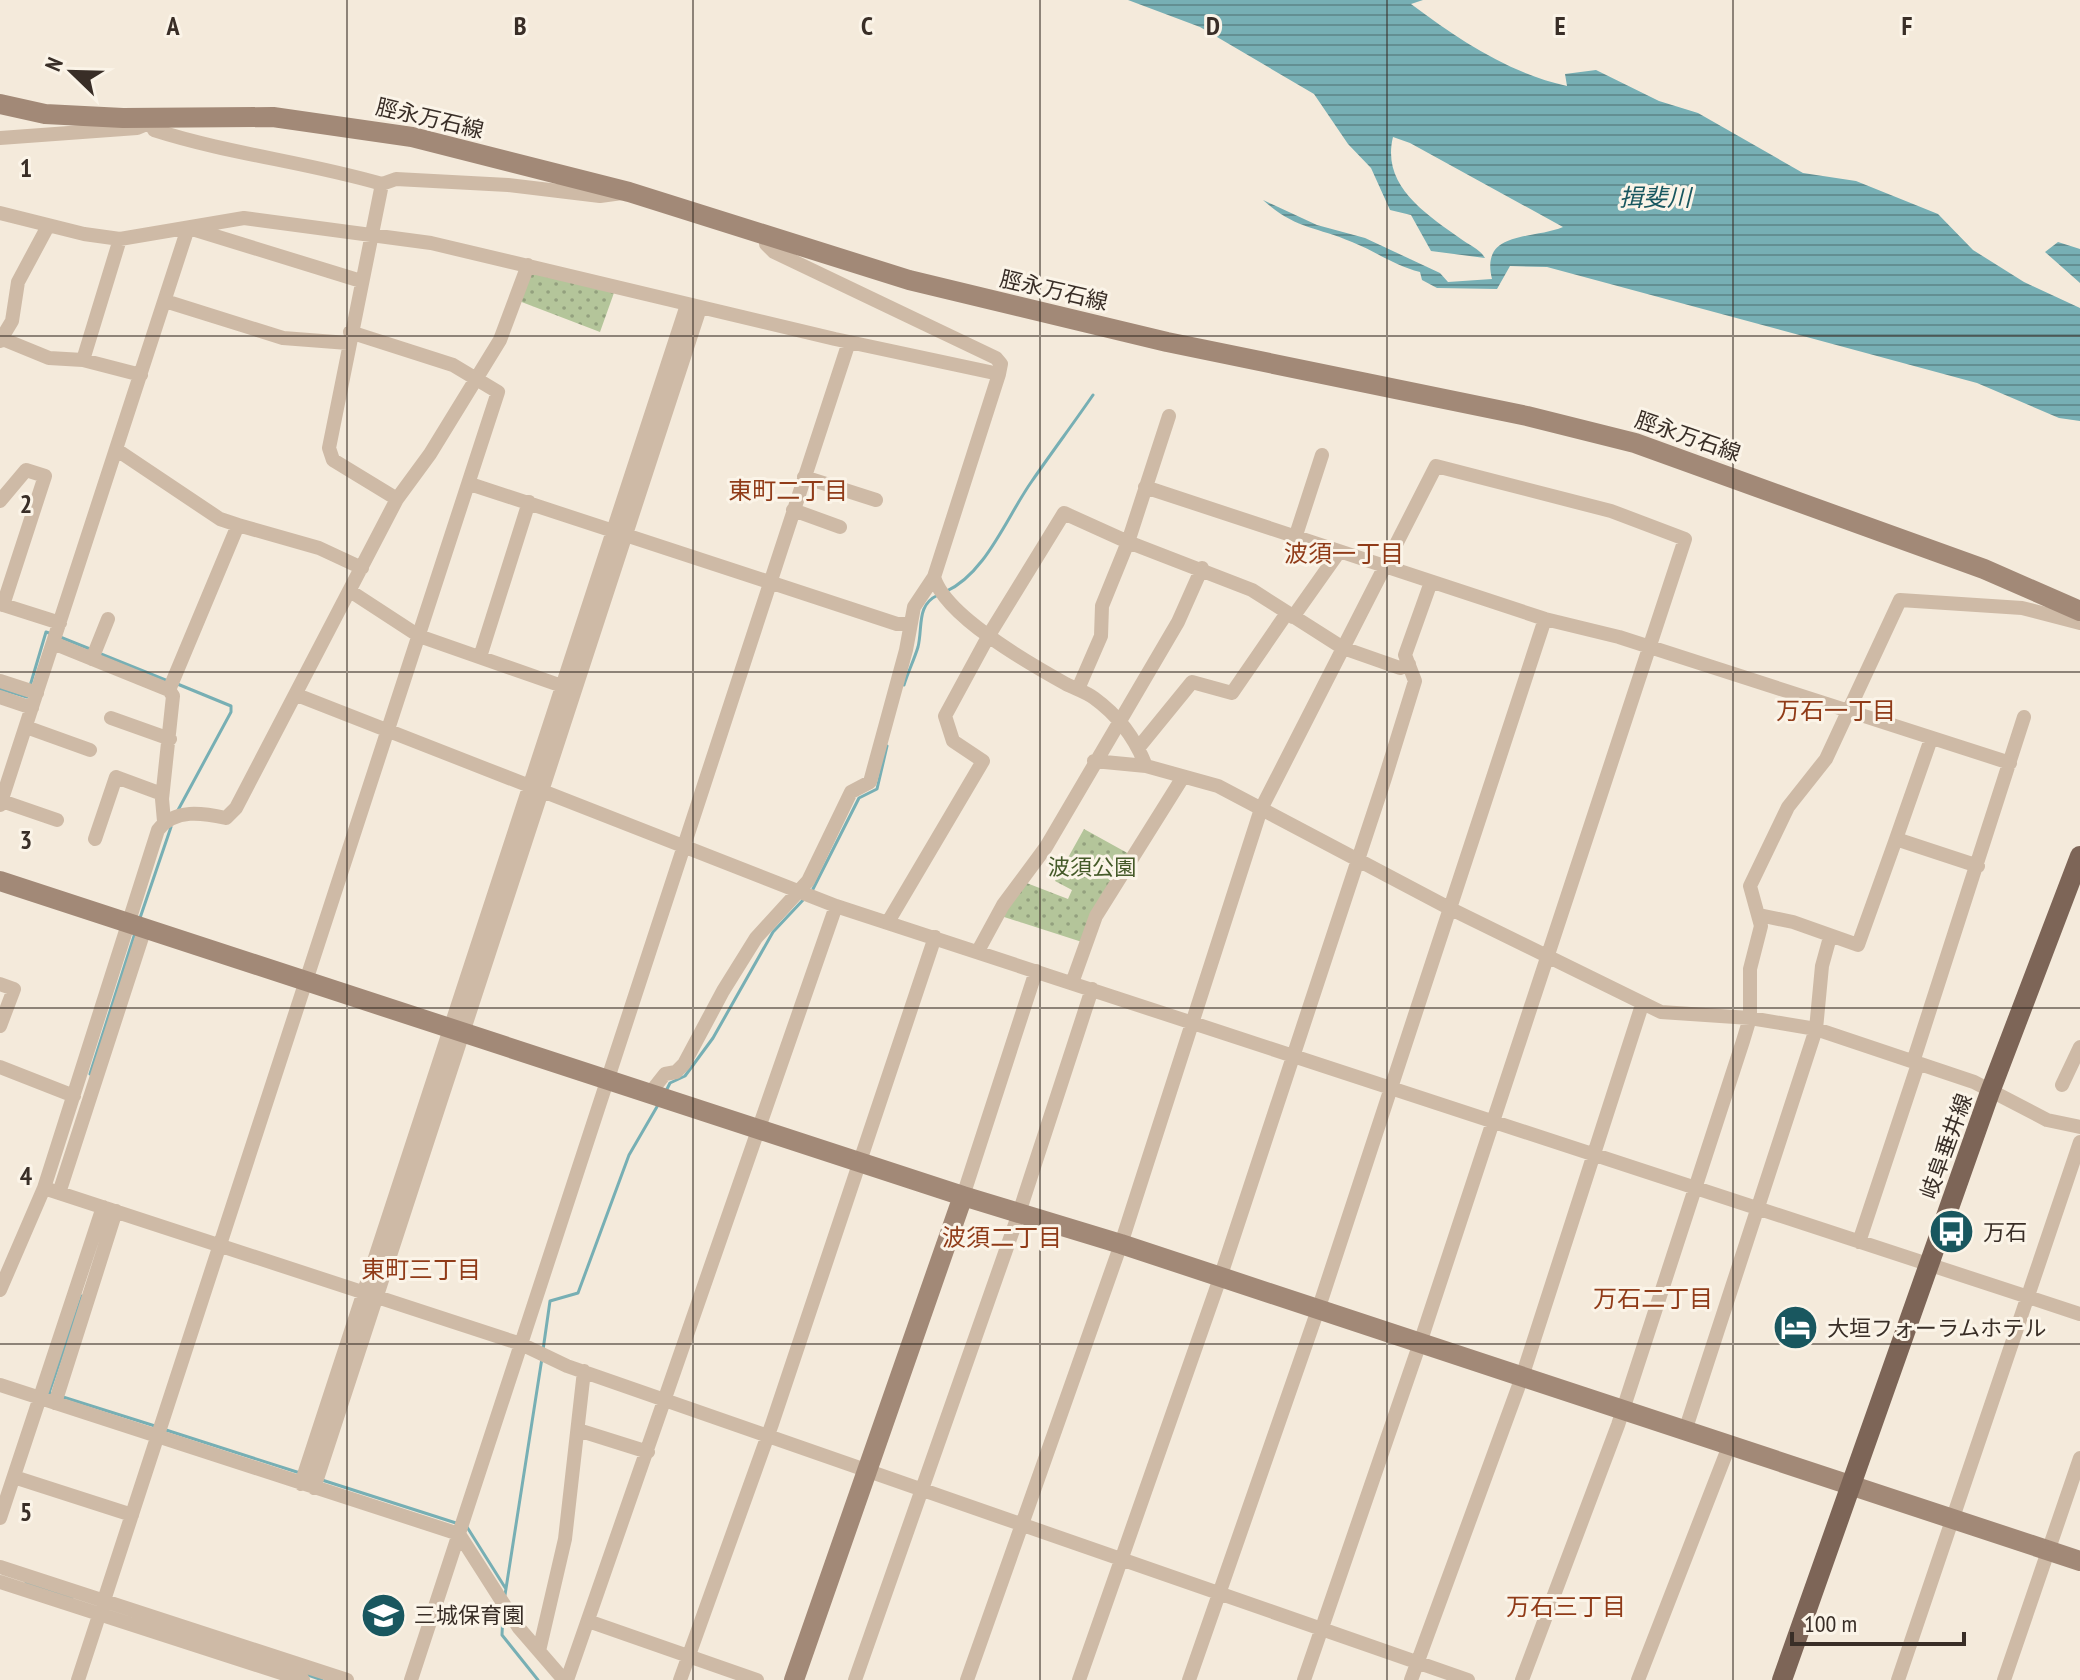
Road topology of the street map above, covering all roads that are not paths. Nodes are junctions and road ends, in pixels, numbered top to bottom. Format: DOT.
graph roads {
  1 [pos="0,104"];
  2 [pos="149,120"];
  3 [pos="0,138"];
  4 [pos="382,184"];
  5 [pos="629,192"];
  6 [pos="0,213"];
  7 [pos="48,226"];
  8 [pos="188,228"];
  9 [pos="371,234"];
  10 [pos="767,234"];
  11 [pos="120,239"];
  12 [pos="528,265"];
  13 [pos="361,281"];
  14 [pos="165,301"];
  15 [pos="693,306"];
  16 [pos="349,338"];
  17 [pos="1,339"];
  18 [pos="849,342"];
  19 [pos="83,360"];
  20 [pos="999,374"];
  21 [pos="141,375"];
  22 [pos="476,381"];
  23 [pos="1169,416"];
  24 [pos="117,450"];
  25 [pos="1322,455"];
  26 [pos="804,477"];
  27 [pos="470,484"];
  28 [pos="1145,487"];
  29 [pos="397,499"];
  30 [pos="876,500"];
  31 [pos="0,501"];
  32 [pos="529,502"];
  33 [pos="793,510"];
  34 [pos="238,525"];
  35 [pos="840,527"];
  36 [pos="620,532"];
  37 [pos="1295,538"];
  38 [pos="1128,542"];
  39 [pos="1339,552"];
  40 [pos="1386,566"];
  41 [pos="362,568"];
  42 [pos="1202,568"];
  43 [pos="934,577"];
  44 [pos="770,580"];
  45 [pos="1431,582"];
  46 [pos="350,591"];
  47 [pos="2,605"];
  48 [pos="2080,611"];
  49 [pos="1290,615"];
  50 [pos="108,619"];
  51 [pos="1545,619"];
  52 [pos="60,623"];
  53 [pos="2080,623"];
  54 [pos="909,624"];
  55 [pos="989,635"];
  56 [pos="419,636"];
  57 [pos="53,643"];
  58 [pos="1343,648"];
  59 [pos="1651,648"];
  60 [pos="480,657"];
  61 [pos="92,659"];
  62 [pos="1409,664"];
  63 [pos="0,681"];
  64 [pos="562,686"];
  65 [pos="1078,689"];
  66 [pos="169,690"];
  67 [pos="297,695"];
  68 [pos="0,697"];
  69 [pos="34,701"];
  70 [pos="1847,712"];
  71 [pos="2024,717"];
  72 [pos="111,718"];
  73 [pos="1120,721"];
  74 [pos="26,727"];
  75 [pos="388,730"];
  76 [pos="170,739"];
  77 [pos="1931,739"];
  78 [pos="1139,747"];
  79 [pos="90,750"];
  80 [pos="1094,761"];
  81 [pos="2010,763"];
  82 [pos="1146,766"];
  83 [pos="1183,777"];
  84 [pos="535,790"];
  85 [pos="162,794"];
  86 [pos="1,803"];
  87 [pos="1261,809"];
  88 [pos="57,820"];
  89 [pos="164,821"];
  90 [pos="95,839"];
  91 [pos="1896,839"];
  92 [pos="683,846"];
  93 [pos="2080,856"];
  94 [pos="1356,860"];
  95 [pos="1978,866"];
  96 [pos="0,881"];
  97 [pos="799,891"];
  98 [pos="836,906"];
  99 [pos="1449,908"];
  100 [pos="1759,915"];
  101 [pos="888,922"];
  102 [pos="137,926"];
  103 [pos="935,937"];
  104 [pos="1830,937"];
  105 [pos="978,951"];
  106 [pos="1547,957"];
  107 [pos="1036,971"];
  108 [pos="307,980"];
  109 [pos="1072,983"];
  110 [pos="0,984"];
  111 [pos="1092,989"];
  112 [pos="1642,1005"];
  113 [pos="1750,1018"];
  114 [pos="1192,1023"];
  115 [pos="0,1026"];
  116 [pos="1816,1029"];
  117 [pos="458,1030"];
  118 [pos="2080,1047"];
  119 [pos="1292,1054"];
  120 [pos="1915,1063"];
  121 [pos="0,1067"];
  122 [pos="607,1079"];
  123 [pos="2062,1085"];
  124 [pos="1392,1086"];
  125 [pos="1990,1092"];
  126 [pos="650,1093"];
  127 [pos="74,1096"];
  128 [pos="1494,1120"];
  129 [pos="2080,1127"];
  130 [pos="761,1129"];
  131 [pos="2080,1142"];
  132 [pos="1594,1155"];
  133 [pos="862,1162"];
  134 [pos="1695,1187"];
  135 [pos="44,1188"];
  136 [pos="59,1193"];
  137 [pos="963,1196"];
  138 [pos="109,1209"];
  139 [pos="1758,1209"];
  140 [pos="1019,1213"];
  141 [pos="1859,1242"];
  142 [pos="1121,1244"];
  143 [pos="221,1246"];
  144 [pos="1929,1264"];
  145 [pos="1220,1278"];
  146 [pos="0,1290"];
  147 [pos="370,1295"];
  148 [pos="2029,1297"];
  149 [pos="1318,1311"];
  150 [pos="2080,1314"];
  151 [pos="521,1344"];
  152 [pos="1420,1344"];
  153 [pos="584,1371"];
  154 [pos="1522,1377"];
  155 [pos="0,1385"];
  156 [pos="39,1398"];
  157 [pos="666,1400"];
  158 [pos="55,1403"];
  159 [pos="1622,1410"];
  160 [pos="578,1430"];
  161 [pos="1685,1431"];
  162 [pos="766,1435"];
  163 [pos="157,1437"];
  164 [pos="1729,1446"];
  165 [pos="648,1452"];
  166 [pos="2080,1458"];
  167 [pos="867,1470"];
  168 [pos="14,1477"];
  169 [pos="1851,1484"];
  170 [pos="307,1486"];
  171 [pos="922,1489"];
  172 [pos="132,1515"];
  173 [pos="0,1518"];
  174 [pos="1955,1519"];
  175 [pos="1022,1524"];
  176 [pos="459,1534"];
  177 [pos="2049,1551"];
  178 [pos="1122,1559"];
  179 [pos="2080,1561"];
  180 [pos="0,1567"];
  181 [pos="0,1582"];
  182 [pos="1221,1592"];
  183 [pos="102,1607"];
  184 [pos="588,1621"];
  185 [pos="1322,1628"];
  186 [pos="539,1651"];
  187 [pos="688,1655"];
  188 [pos="1418,1662"];
  189 [pos="78,1680"];
  190 [pos="303,1680"];
  191 [pos="347,1680"];
  192 [pos="411,1680"];
  193 [pos="566,1680"];
  194 [pos="680,1680"];
  195 [pos="757,1680"];
  196 [pos="794,1680"];
  197 [pos="855,1680"];
  198 [pos="967,1680"];
  199 [pos="1079,1680"];
  200 [pos="1189,1680"];
  201 [pos="1304,1680"];
  202 [pos="1411,1680"];
  203 [pos="1468,1680"];
  204 [pos="1522,1680"];
  205 [pos="1638,1680"];
  206 [pos="1782,1680"];
  207 [pos="1898,1680"];
  208 [pos="2004,1680"];
  1 -- 2 [label="street, 脛永万石線"];
  2 -- 3 [label="street"];
  2 -- 4 [label="street"];
  2 -- 5 [label="street, 脛永万石線"];
  4 -- 5 [label="street"];
  4 -- 9 [label="street"];
  5 -- 10 [label="street, 脛永万石線"];
  6 -- 7 [label="street"];
  7 -- 11 [label="street"];
  7 -- 17 [label="street"];
  8 -- 9 [label="street"];
  8 -- 11 [label="street"];
  8 -- 13 [label="street"];
  8 -- 14 [label="street"];
  9 -- 12 [label="street"];
  9 -- 13 [label="street"];
  10 -- 20 [label="street"];
  10 -- 48 [label="street, 脛永万石線"];
  11 -- 19 [label="street"];
  12 -- 15 [label="street"];
  12 -- 22 [label="street"];
  13 -- 16 [label="street"];
  14 -- 16 [label="street"];
  14 -- 21 [label="street"];
  15 -- 18 [label="street"];
  15 -- 36 [label="street"];
  16 -- 22 [label="street"];
  16 -- 29 [label="street"];
  17 -- 19 [label="street"];
  18 -- 20 [label="street"];
  18 -- 26 [label="street"];
  19 -- 21 [label="street"];
  20 -- 43 [label="street"];
  21 -- 24 [label="street"];
  22 -- 27 [label="street"];
  22 -- 29 [label="street"];
  23 -- 28 [label="street"];
  24 -- 34 [label="street"];
  24 -- 52 [label="street"];
  25 -- 37 [label="street"];
  26 -- 30 [label="street"];
  26 -- 33 [label="street"];
  27 -- 32 [label="street"];
  27 -- 56 [label="street"];
  28 -- 37 [label="street"];
  28 -- 38 [label="street"];
  29 -- 41 [label="street"];
  31 -- 47 [label="street"];
  32 -- 36 [label="street"];
  32 -- 60 [label="street"];
  33 -- 35 [label="street"];
  33 -- 44 [label="street"];
  34 -- 41 [label="street"];
  34 -- 66 [label="street"];
  36 -- 44 [label="street"];
  36 -- 64 [label="street"];
  36 -- 84 [label="street"];
  37 -- 39 [label="street"];
  38 -- 42 [label="street"];
  38 -- 55 [label="street"];
  38 -- 65 [label="street"];
  39 -- 40 [label="street"];
  39 -- 49 [label="street"];
  40 -- 45 [label="street"];
  40 -- 58 [label="street"];
  40 -- 59 [label="street"];
  41 -- 46 [label="street"];
  42 -- 49 [label="street"];
  42 -- 73 [label="street"];
  43 -- 54 [label="street"];
  43 -- 55 [label="street"];
  44 -- 54 [label="street"];
  44 -- 92 [label="street"];
  45 -- 51 [label="street"];
  45 -- 62 [label="street"];
  46 -- 56 [label="street"];
  46 -- 67 [label="street"];
  47 -- 52 [label="street"];
  49 -- 58 [label="street"];
  49 -- 78 [label="street"];
  50 -- 61 [label="street"];
  51 -- 59 [label="street"];
  51 -- 99 [label="street"];
  52 -- 57 [label="street"];
  53 -- 70 [label="street"];
  54 -- 97 [label="street"];
  55 -- 65 [label="street"];
  55 -- 101 [label="street"];
  56 -- 60 [label="street"];
  56 -- 75 [label="street"];
  57 -- 61 [label="street"];
  57 -- 69 [label="street"];
  58 -- 62 [label="street"];
  58 -- 87 [label="street"];
  59 -- 70 [label="street"];
  59 -- 106 [label="street"];
  60 -- 64 [label="street"];
  61 -- 66 [label="street"];
  62 -- 94 [label="street"];
  63 -- 69 [label="street"];
  64 -- 84 [label="street"];
  65 -- 73 [label="street"];
  66 -- 76 [label="street"];
  67 -- 75 [label="street"];
  67 -- 89 [label="street"];
  68 -- 69 [label="street"];
  69 -- 74 [label="street"];
  70 -- 77 [label="street"];
  70 -- 100 [label="street"];
  71 -- 81 [label="street"];
  72 -- 76 [label="street"];
  73 -- 78 [label="street"];
  73 -- 80 [label="street"];
  74 -- 79 [label="street"];
  74 -- 86 [label="street"];
  75 -- 84 [label="street"];
  75 -- 108 [label="street"];
  76 -- 85 [label="street"];
  77 -- 81 [label="street"];
  77 -- 91 [label="street"];
  78 -- 82 [label="street"];
  80 -- 82 [label="street"];
  80 -- 105 [label="street"];
  81 -- 95 [label="street"];
  82 -- 83 [label="street"];
  83 -- 87 [label="street"];
  83 -- 109 [label="street"];
  84 -- 92 [label="street"];
  84 -- 117 [label="street"];
  85 -- 89 [label="street"];
  85 -- 90 [label="street"];
  86 -- 88 [label="street"];
  87 -- 94 [label="street"];
  87 -- 114 [label="street"];
  89 -- 102 [label="street"];
  91 -- 95 [label="street"];
  91 -- 104 [label="street"];
  92 -- 97 [label="street"];
  92 -- 122 [label="street"];
  93 -- 125 [label="main road, 岐阜垂井線"];
  94 -- 99 [label="street"];
  94 -- 119 [label="street"];
  95 -- 120 [label="street"];
  96 -- 102 [label="street"];
  97 -- 98 [label="street"];
  97 -- 126 [label="street"];
  98 -- 101 [label="street"];
  98 -- 130 [label="street"];
  99 -- 106 [label="street"];
  99 -- 124 [label="street"];
  100 -- 104 [label="street"];
  100 -- 113 [label="street"];
  101 -- 103 [label="street"];
  102 -- 108 [label="street"];
  102 -- 127 [label="street"];
  102 -- 136 [label="street"];
  103 -- 105 [label="street"];
  103 -- 133 [label="street"];
  104 -- 116 [label="street"];
  105 -- 107 [label="street"];
  106 -- 112 [label="street"];
  106 -- 128 [label="street"];
  107 -- 109 [label="street"];
  107 -- 137 [label="street"];
  108 -- 117 [label="street"];
  108 -- 143 [label="street"];
  109 -- 111 [label="street"];
  110 -- 115 [label="street"];
  111 -- 114 [label="street"];
  111 -- 140 [label="street"];
  112 -- 113 [label="street"];
  112 -- 132 [label="street"];
  113 -- 116 [label="street"];
  113 -- 134 [label="street"];
  114 -- 119 [label="street"];
  114 -- 142 [label="street"];
  116 -- 120 [label="street"];
  116 -- 139 [label="street"];
  117 -- 122 [label="street"];
  117 -- 147 [label="street"];
  118 -- 123 [label="street"];
  119 -- 124 [label="street"];
  119 -- 145 [label="street"];
  120 -- 125 [label="street"];
  120 -- 141 [label="street"];
  121 -- 127 [label="street"];
  122 -- 126 [label="street"];
  122 -- 151 [label="street"];
  124 -- 128 [label="street"];
  124 -- 149 [label="street"];
  125 -- 129 [label="street"];
  125 -- 144 [label="main road, 岐阜垂井線"];
  126 -- 130 [label="street"];
  127 -- 135 [label="street"];
  128 -- 132 [label="street"];
  128 -- 152 [label="street"];
  130 -- 133 [label="street"];
  130 -- 157 [label="street"];
  131 -- 148 [label="street"];
  132 -- 134 [label="street"];
  132 -- 154 [label="street"];
  133 -- 137 [label="street"];
  133 -- 162 [label="street"];
  134 -- 139 [label="street"];
  134 -- 159 [label="street"];
  135 -- 136 [label="street"];
  135 -- 146 [label="street"];
  136 -- 138 [label="street"];
  137 -- 140 [label="street"];
  137 -- 167 [label="street"];
  138 -- 143 [label="street"];
  138 -- 156 [label="street"];
  138 -- 158 [label="street"];
  139 -- 141 [label="street"];
  139 -- 161 [label="street"];
  140 -- 142 [label="street"];
  140 -- 171 [label="street"];
  141 -- 144 [label="street"];
  142 -- 145 [label="street"];
  142 -- 175 [label="street"];
  143 -- 147 [label="street"];
  143 -- 163 [label="street"];
  144 -- 148 [label="street"];
  144 -- 169 [label="main road, 岐阜垂井線"];
  145 -- 149 [label="street"];
  145 -- 178 [label="street"];
  147 -- 151 [label="street"];
  147 -- 170 [label="street"];
  148 -- 150 [label="street"];
  148 -- 174 [label="street"];
  149 -- 152 [label="street"];
  149 -- 182 [label="street"];
  151 -- 153 [label="street"];
  151 -- 176 [label="street"];
  152 -- 154 [label="street"];
  152 -- 185 [label="street"];
  153 -- 157 [label="street"];
  153 -- 160 [label="street"];
  154 -- 159 [label="street"];
  154 -- 188 [label="street"];
  155 -- 156 [label="street"];
  156 -- 158 [label="street"];
  156 -- 168 [label="street"];
  157 -- 162 [label="street"];
  157 -- 165 [label="street"];
  158 -- 163 [label="street"];
  159 -- 161 [label="street"];
  159 -- 204 [label="street"];
  160 -- 165 [label="street"];
  160 -- 186 [label="street"];
  161 -- 164 [label="street"];
  162 -- 167 [label="street"];
  162 -- 187 [label="street"];
  163 -- 170 [label="street"];
  163 -- 172 [label="street"];
  164 -- 169 [label="street"];
  164 -- 205 [label="street"];
  165 -- 184 [label="street"];
  166 -- 177 [label="street"];
  167 -- 171 [label="street"];
  167 -- 196 [label="street"];
  168 -- 172 [label="street"];
  168 -- 173 [label="street"];
  169 -- 174 [label="street"];
  169 -- 206 [label="main road, 岐阜垂井線"];
  170 -- 176 [label="street"];
  171 -- 175 [label="street"];
  171 -- 197 [label="street"];
  172 -- 183 [label="street"];
  174 -- 177 [label="street"];
  174 -- 207 [label="street"];
  175 -- 178 [label="street"];
  175 -- 198 [label="street"];
  176 -- 186 [label="street"];
  176 -- 192 [label="street"];
  177 -- 179 [label="street"];
  177 -- 208 [label="street"];
  178 -- 182 [label="street"];
  178 -- 199 [label="street"];
  180 -- 183 [label="street"];
  181 -- 183 [label="street"];
  182 -- 185 [label="street"];
  182 -- 200 [label="street"];
  183 -- 189 [label="street"];
  183 -- 190 [label="street"];
  183 -- 191 [label="street"];
  184 -- 187 [label="street"];
  184 -- 193 [label="street"];
  185 -- 188 [label="street"];
  185 -- 201 [label="street"];
  186 -- 193 [label="street"];
  187 -- 194 [label="street"];
  187 -- 195 [label="street"];
  188 -- 202 [label="street"];
  188 -- 203 [label="street"];
}
